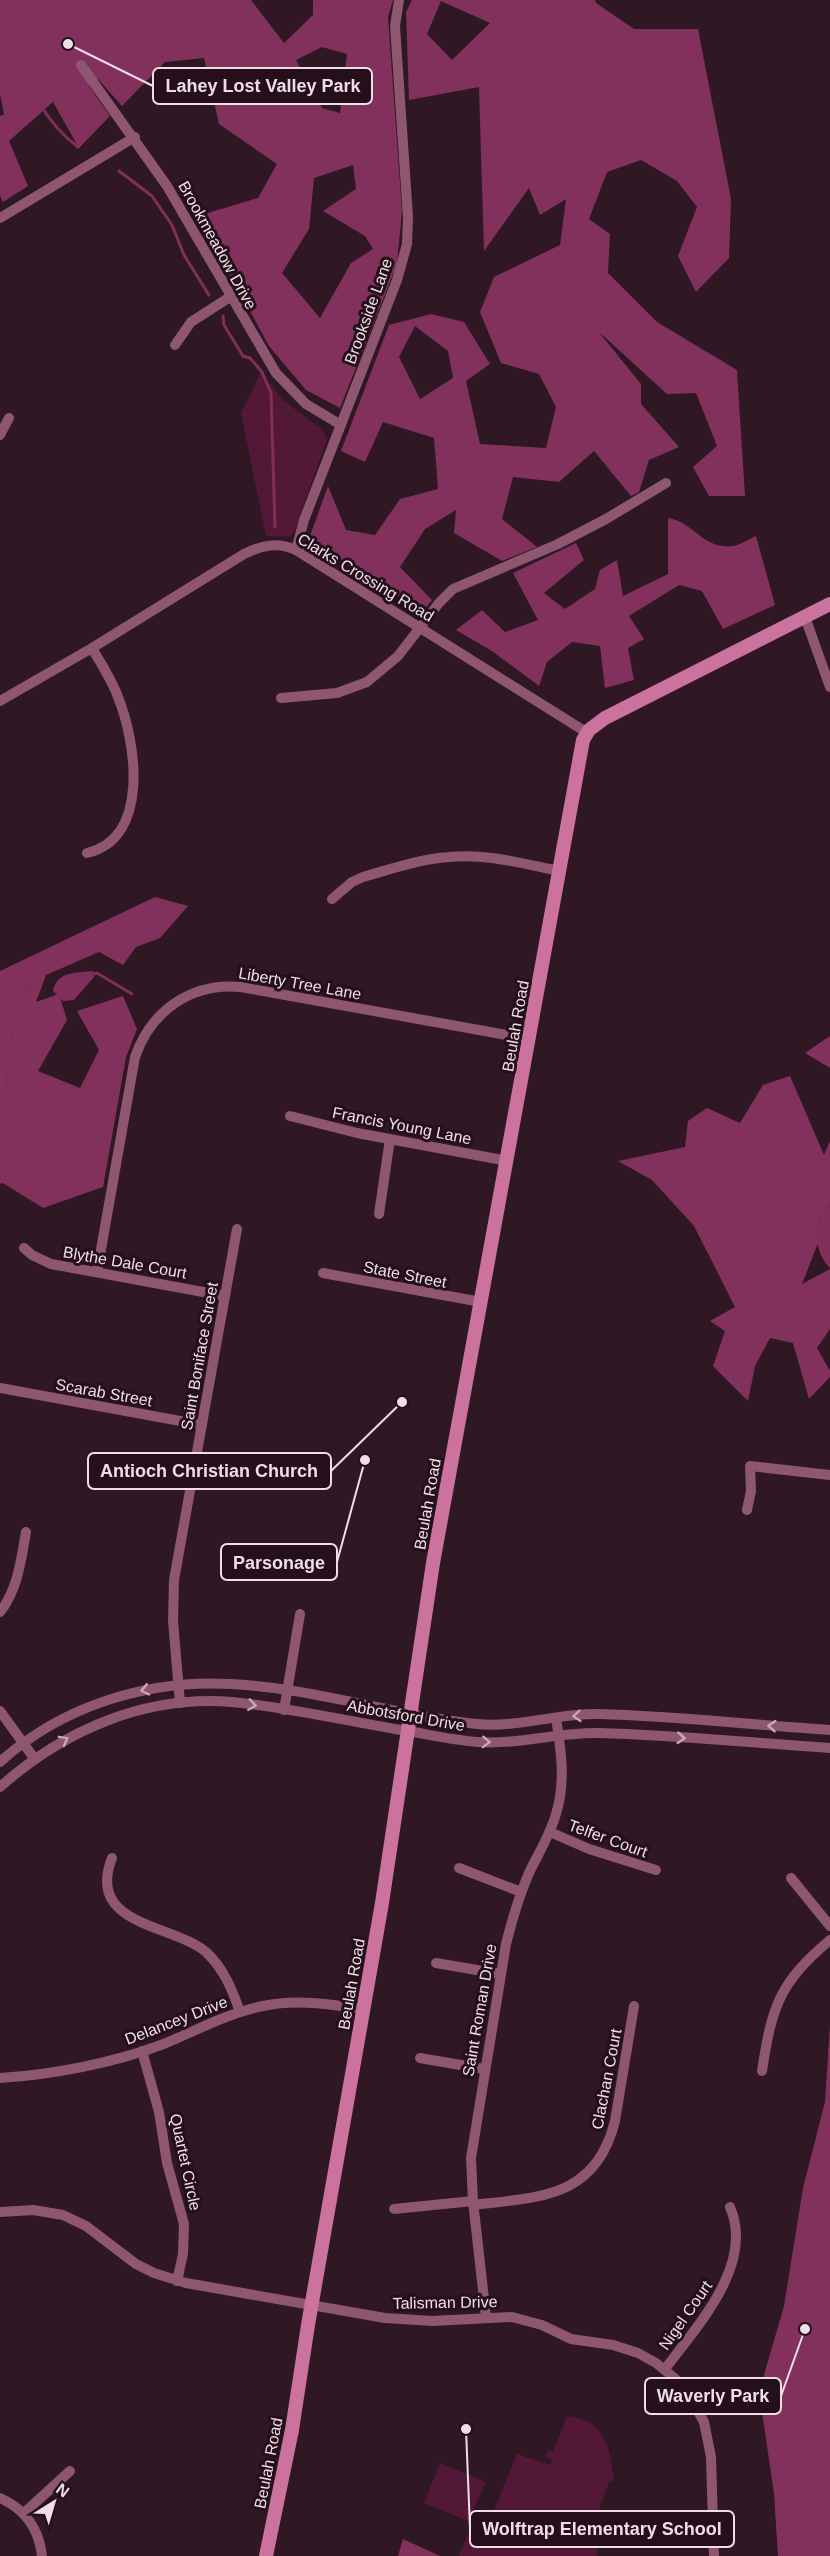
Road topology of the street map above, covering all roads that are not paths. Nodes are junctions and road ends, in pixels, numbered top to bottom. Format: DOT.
graph roads {
  1 [pos="399,0"];
  2 [pos="81,65"];
  3 [pos="135,137"];
  4 [pos="0,218"];
  5 [pos="230,297"];
  6 [pos="175,345"];
  7 [pos="9,417"];
  8 [pos="341,425"];
  9 [pos="0,435"];
  10 [pos="666,483"];
  11 [pos="296,550"];
  12 [pos="830,604"];
  13 [pos="805,617"];
  14 [pos="420,628"];
  15 [pos="92,648"];
  16 [pos="830,687"];
  17 [pos="281,698"];
  18 [pos="0,701"];
  19 [pos="586,732"];
  20 [pos="87,853"];
  21 [pos="560,871"];
  22 [pos="332,899"];
  23 [pos="529,1039"];
  24 [pos="290,1116"];
  25 [pos="390,1139"];
  26 [pos="508,1161"];
  27 [pos="379,1214"];
  28 [pos="237,1229"];
  29 [pos="24,1248"];
  30 [pos="97,1272"];
  31 [pos="323,1273"];
  32 [pos="225,1296"];
  33 [pos="481,1302"];
  34 [pos="0,1388"];
  35 [pos="202,1425"];
  36 [pos="830,1475"];
  37 [pos="747,1510"];
  38 [pos="26,1532"];
  39 [pos="0,1612"];
  40 [pos="300,1614"];
  41 [pos="178,1685"];
  42 [pos="286,1691"];
  43 [pos="180,1703"];
  44 [pos="284,1710"];
  45 [pos="0,1711"];
  46 [pos="410,1713"];
  47 [pos="556,1718"];
  48 [pos="830,1730"];
  49 [pos="408,1731"];
  50 [pos="559,1736"];
  51 [pos="25,1743"];
  52 [pos="830,1748"];
  53 [pos="34,1758"];
  54 [pos="0,1762"];
  55 [pos="0,1787"];
  56 [pos="550,1832"];
  57 [pos="112,1858"];
  58 [pos="459,1868"];
  59 [pos="656,1870"];
  60 [pos="791,1878"];
  61 [pos="521,1892"];
  62 [pos="830,1926"];
  63 [pos="830,1940"];
  64 [pos="436,1963"];
  65 [pos="500,1974"];
  66 [pos="634,2006"];
  67 [pos="362,2009"];
  68 [pos="240,2012"];
  69 [pos="142,2051"];
  70 [pos="420,2058"];
  71 [pos="484,2068"];
  72 [pos="762,2071"];
  73 [pos="0,2078"];
  74 [pos="474,2203"];
  75 [pos="730,2207"];
  76 [pos="394,2209"];
  77 [pos="0,2212"];
  78 [pos="177,2281"];
  79 [pos="311,2305"];
  80 [pos="486,2317"];
  81 [pos="665,2369"];
  82 [pos="70,2471"];
  83 [pos="0,2498"];
  84 [pos="24,2513"];
  85 [pos="42,2556"];
  86 [pos="266,2556"];
  87 [pos="714,2556"];
  1 -- 8 [label="street, Brookside Lane"];
  2 -- 3 [label="street, Brookmeadow Drive"];
  3 -- 4 [label="street"];
  3 -- 5 [label="street, Brookmeadow Drive"];
  5 -- 6 [label="street"];
  5 -- 8 [label="street, Brookmeadow Drive"];
  7 -- 9 [label="street"];
  8 -- 11 [label="street, Brookside Lane"];
  10 -- 14 [label="street"];
  11 -- 14 [label="street, Clarks Crossing Road"];
  11 -- 15 [label="street, Clarks Crossing Road"];
  12 -- 13 [label="main road"];
  13 -- 16 [label="street"];
  13 -- 19 [label="main road"];
  14 -- 17 [label="street"];
  14 -- 19 [label="street, Clarks Crossing Road"];
  15 -- 18 [label="street, Clarks Crossing Road"];
  15 -- 20 [label="street"];
  19 -- 21 [label="main road, Beulah Road"];
  21 -- 22 [label="street"];
  21 -- 23 [label="main road, Beulah Road"];
  23 -- 26 [label="main road, Beulah Road"];
  23 -- 30 [label="street, Liberty Tree Lane"];
  24 -- 25 [label="street, Francis Young Lane"];
  25 -- 26 [label="street, Francis Young Lane"];
  25 -- 27 [label="street"];
  26 -- 33 [label="main road, Beulah Road"];
  28 -- 32 [label="street, Saint Boniface Street"];
  29 -- 30 [label="street, Blythe Dale Court"];
  30 -- 32 [label="street, Blythe Dale Court"];
  31 -- 33 [label="street, State Street"];
  32 -- 35 [label="street, Saint Boniface Street"];
  33 -- 46 [label="main road, Beulah Road"];
  34 -- 35 [label="street, Scarab Street"];
  35 -- 41 [label="street, Saint Boniface Street"];
  36 -- 37 [label="street"];
  38 -- 39 [label="street"];
  40 -- 42 [label="street"];
  41 -- 42 [label="street, Abbotsford Drive"];
  41 -- 43 [label="street, Saint Boniface Street"];
  41 -- 51 [label="street, Abbotsford Drive, one-way"];
  42 -- 44 [label="street"];
  42 -- 46 [label="street, Abbotsford Drive"];
  43 -- 44 [label="street, Abbotsford Drive, one-way"];
  53 -- 43 [label="street, Abbotsford Drive, one-way"];
  44 -- 49 [label="street, Abbotsford Drive"];
  45 -- 51 [label="street"];
  46 -- 47 [label="street, Abbotsford Drive"];
  46 -- 49 [label="main road, Beulah Road"];
  48 -- 47 [label="street, Abbotsford Drive, one-way"];
  47 -- 50 [label="street, Saint Roman Drive"];
  49 -- 50 [label="street, Abbotsford Drive, one-way"];
  49 -- 67 [label="main road, Beulah Road"];
  50 -- 52 [label="street, Abbotsford Drive, one-way"];
  50 -- 56 [label="street, Saint Roman Drive"];
  51 -- 53 [label="street"];
  51 -- 54 [label="street, Abbotsford Drive"];
  53 -- 55 [label="street, Abbotsford Drive"];
  56 -- 59 [label="street, Telfer Court"];
  56 -- 61 [label="street, Saint Roman Drive"];
  57 -- 68 [label="street"];
  58 -- 61 [label="street"];
  60 -- 62 [label="street"];
  61 -- 65 [label="street, Saint Roman Drive"];
  63 -- 72 [label="street"];
  64 -- 65 [label="street"];
  65 -- 71 [label="street, Saint Roman Drive"];
  66 -- 74 [label="street, Clachan Court"];
  67 -- 68 [label="street, Delancey Drive"];
  67 -- 79 [label="main road, Beulah Road"];
  68 -- 69 [label="street, Delancey Drive"];
  69 -- 73 [label="street, Delancey Drive"];
  69 -- 78 [label="street, Quartet Circle"];
  70 -- 71 [label="street"];
  71 -- 74 [label="street, Saint Roman Drive"];
  74 -- 76 [label="street, Clachan Court"];
  74 -- 80 [label="street, Saint Roman Drive"];
  75 -- 81 [label="street, Nigel Court"];
  77 -- 78 [label="street, Talisman Drive"];
  78 -- 79 [label="street, Talisman Drive"];
  79 -- 80 [label="street, Talisman Drive"];
  79 -- 86 [label="main road, Beulah Road"];
  80 -- 81 [label="street, Talisman Drive"];
  81 -- 87 [label="street, Talisman Drive"];
  82 -- 84 [label="street"];
  83 -- 84 [label="street"];
  84 -- 85 [label="street"];
}
